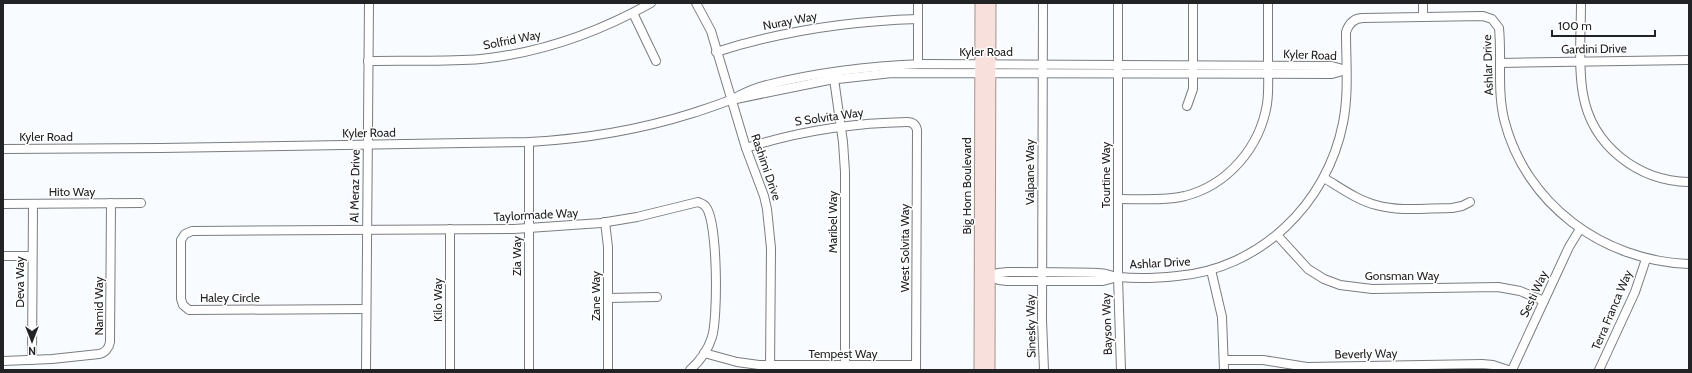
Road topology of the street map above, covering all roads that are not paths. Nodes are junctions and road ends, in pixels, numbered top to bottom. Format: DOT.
graph roads {
  1 [pos="369,3"];
  2 [pos="651,3"];
  3 [pos="696,3"];
  4 [pos="918,3"];
  5 [pos="981,3"];
  6 [pos="990,3"];
  7 [pos="1043,3"];
  8 [pos="1118,3"];
  9 [pos="1193,3"];
  10 [pos="1268,3"];
  11 [pos="1423,3"];
  12 [pos="1581,3"];
  13 [pos="633,13"];
  14 [pos="1423,17"];
  15 [pos="918,19"];
  16 [pos="716,52"];
  17 [pos="1689,60"];
  18 [pos="368,61"];
  19 [pos="656,61"];
  20 [pos="1581,61"];
  21 [pos="1500,62"];
  22 [pos="918,64"];
  23 [pos="985,68"];
  24 [pos="1043,69"];
  25 [pos="1118,69"];
  26 [pos="1193,69"];
  27 [pos="1268,70"];
  28 [pos="1346,70"];
  29 [pos="834,79"];
  30 [pos="731,100"];
  31 [pos="1187,106"];
  32 [pos="841,126"];
  33 [pos="916,126"];
  34 [pos="529,142"];
  35 [pos="367,145"];
  36 [pos="746,148"];
  37 [pos="3,149"];
  38 [pos="1324,178"];
  39 [pos="1689,182"];
  40 [pos="1118,199"];
  41 [pos="1470,202"];
  42 [pos="112,203"];
  43 [pos="142,203"];
  44 [pos="3,204"];
  45 [pos="33,204"];
  46 [pos="605,222"];
  47 [pos="529,228"];
  48 [pos="450,229"];
  49 [pos="1580,229"];
  50 [pos="366,230"];
  51 [pos="1277,235"];
  52 [pos="3,256"];
  53 [pos="32,256"];
  54 [pos="1646,259"];
  55 [pos="1689,264"];
  56 [pos="1211,270"];
  57 [pos="1042,272"];
  58 [pos="989,276"];
  59 [pos="1118,277"];
  60 [pos="1042,281"];
  61 [pos="608,298"];
  62 [pos="657,298"];
  63 [pos="1544,301"];
  64 [pos="366,308"];
  65 [pos="704,353"];
  66 [pos="3,360"];
  67 [pos="32,360"];
  68 [pos="1224,360"];
  69 [pos="845,366"];
  70 [pos="770,368"];
  71 [pos="916,368"];
  72 [pos="366,370"];
  73 [pos="450,370"];
  74 [pos="529,370"];
  75 [pos="608,370"];
  76 [pos="690,370"];
  77 [pos="980,370"];
  78 [pos="989,370"];
  79 [pos="1044,370"];
  80 [pos="1121,370"];
  81 [pos="1224,370"];
  82 [pos="1508,370"];
  83 [pos="1512,370"];
  84 [pos="1599,370"];
  1 -- 18 [label="street, Al Meraz Drive"];
  2 -- 13 [label="street, Solfrid Way"];
  3 -- 16 [label="street, Rashimi Drive"];
  4 -- 15 [label="street"];
  5 -- 23 [label="main road, Big Horn Boulevard"];
  6 -- 23 [label="main road, Big Horn Boulevard"];
  7 -- 24 [label="street, Valpane Way"];
  8 -- 25 [label="street, Tourtine Way"];
  9 -- 26 [label="street"];
  10 -- 27 [label="street"];
  11 -- 14 [label="street"];
  12 -- 20 [label="street"];
  13 -- 18 [label="street, Solfrid Way"];
  13 -- 19 [label="street"];
  14 -- 21 [label="street, Ashlar Drive"];
  14 -- 28 [label="street, Ashlar Drive"];
  15 -- 16 [label="street, Nuray Way"];
  15 -- 22 [label="street"];
  16 -- 30 [label="street, Rashimi Drive"];
  17 -- 20 [label="street, Gardini Drive"];
  18 -- 35 [label="street, Al Meraz Drive"];
  20 -- 21 [label="street, Gardini Drive"];
  20 -- 39 [label="street"];
  21 -- 49 [label="street, Ashlar Drive"];
  22 -- 23 [label="street, Kyler Road"];
  22 -- 30 [label="street, Kyler Road"];
  23 -- 24 [label="street, Kyler Road"];
  23 -- 29 [label="street, Kyler Road"];
  23 -- 58 [label="main road, Big Horn Boulevard"];
  23 -- 77 [label="main road, Big Horn Boulevard"];
  24 -- 25 [label="street, Kyler Road"];
  24 -- 57 [label="street, Valpane Way"];
  25 -- 26 [label="street, Kyler Road"];
  25 -- 40 [label="street, Tourtine Way"];
  26 -- 27 [label="street, Kyler Road"];
  26 -- 31 [label="street"];
  27 -- 28 [label="street, Kyler Road"];
  27 -- 40 [label="street"];
  28 -- 38 [label="street, Ashlar Drive"];
  29 -- 30 [label="street, Kyler Road"];
  29 -- 32 [label="street, Maribel Way"];
  30 -- 34 [label="street, Kyler Road"];
  30 -- 36 [label="street, Rashimi Drive"];
  32 -- 33 [label="street, S Solvita Way"];
  32 -- 36 [label="street, S Solvita Way"];
  32 -- 69 [label="street, Maribel Way"];
  33 -- 71 [label="street, West Solvita Way"];
  34 -- 35 [label="street, Kyler Road"];
  34 -- 47 [label="street, Zia Way"];
  35 -- 37 [label="street, Kyler Road"];
  35 -- 50 [label="street, Al Meraz Drive"];
  36 -- 70 [label="street, Rashimi Drive"];
  38 -- 41 [label="street"];
  38 -- 51 [label="street, Ashlar Drive"];
  40 -- 59 [label="street, Tourtine Way"];
  42 -- 43 [label="street, Hito Way"];
  42 -- 45 [label="street, Hito Way"];
  42 -- 67 [label="street, Namid Way"];
  44 -- 45 [label="street, Hito Way"];
  45 -- 53 [label="street, Deva Way"];
  46 -- 47 [label="street, Taylormade Way"];
  46 -- 61 [label="street, Zane Way"];
  46 -- 65 [label="street, Taylormade Way"];
  47 -- 48 [label="street, Taylormade Way"];
  47 -- 74 [label="street, Zia Way"];
  48 -- 50 [label="street, Taylormade Way"];
  48 -- 73 [label="street, Kilo Way"];
  49 -- 54 [label="street, Ashlar Drive"];
  49 -- 63 [label="street, Sesti Way"];
  50 -- 64 [label="street, Al Meraz Drive"];
  50 -- 64 [label="street, Haley Circle"];
  51 -- 56 [label="street, Ashlar Drive"];
  51 -- 63 [label="street, Gonsman Way"];
  52 -- 53 [label="street"];
  53 -- 67 [label="street, Deva Way"];
  54 -- 55 [label="street, Ashlar Drive"];
  54 -- 84 [label="street, Terra Franca Way"];
  56 -- 59 [label="street, Ashlar Drive"];
  56 -- 68 [label="street"];
  57 -- 58 [label="street, Ashlar Drive"];
  57 -- 59 [label="street, Ashlar Drive"];
  57 -- 60 [label="street, Valpane Way"];
  58 -- 60 [label="street, Ashlar Drive"];
  58 -- 78 [label="main road, Big Horn Boulevard"];
  59 -- 60 [label="street, Ashlar Drive"];
  59 -- 80 [label="street, Bayson Way"];
  60 -- 79 [label="street, Sinesky Way"];
  61 -- 62 [label="street"];
  61 -- 75 [label="street, Zane Way"];
  63 -- 83 [label="street, Sesti Way"];
  64 -- 72 [label="street, Al Meraz Drive"];
  65 -- 70 [label="street, Tempest Way"];
  65 -- 76 [label="street"];
  66 -- 67 [label="street, Namid Way"];
  68 -- 81 [label="street"];
  68 -- 82 [label="street, Beverly Way"];
  69 -- 70 [label="street, Tempest Way"];
  69 -- 71 [label="street, Tempest Way"];
}
